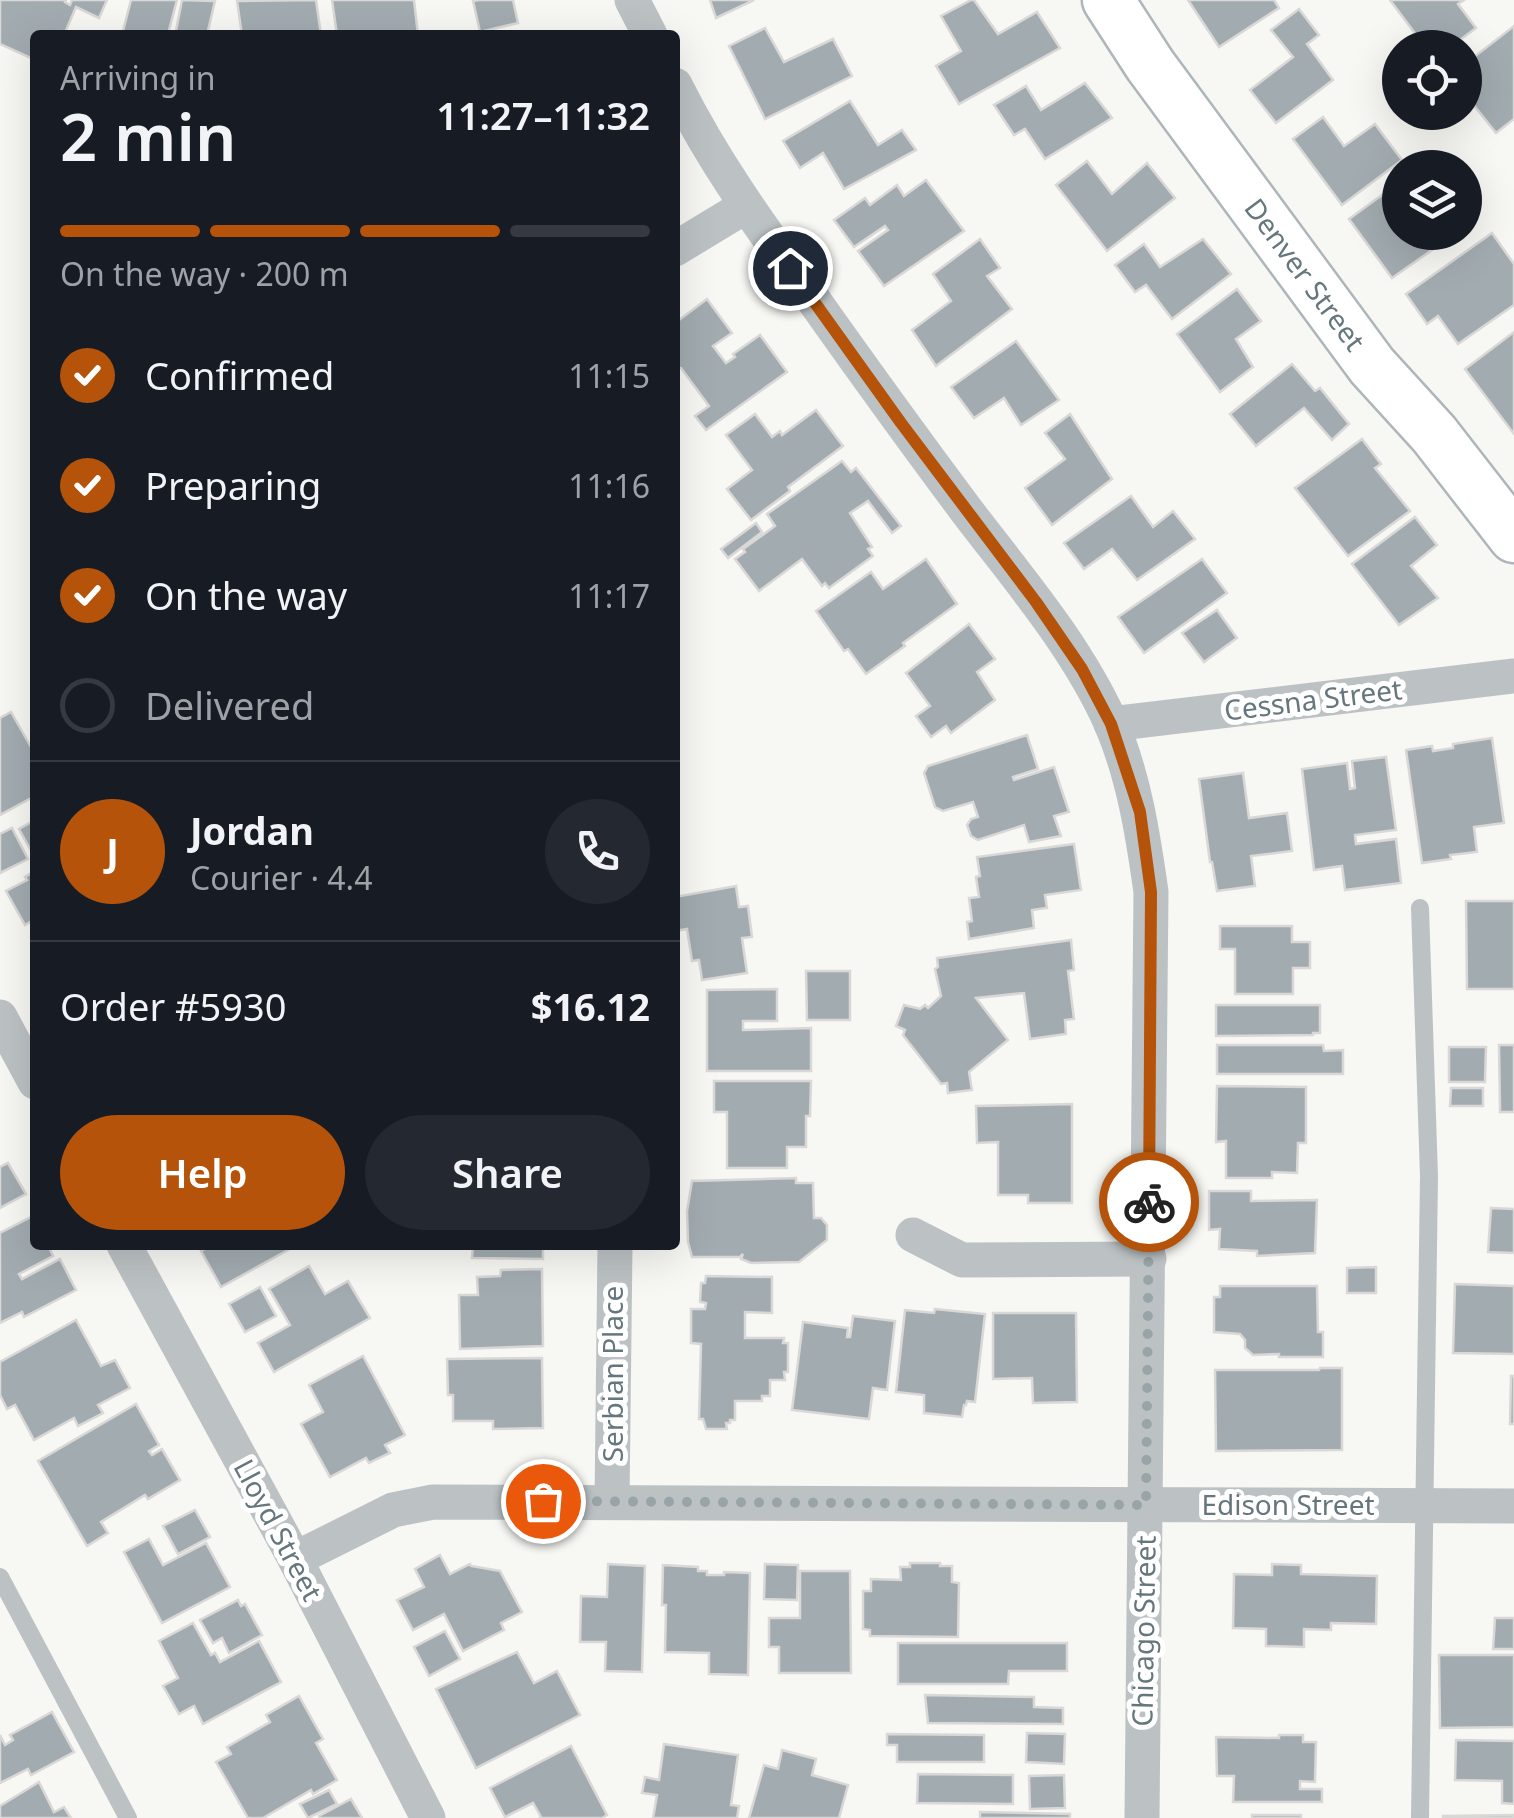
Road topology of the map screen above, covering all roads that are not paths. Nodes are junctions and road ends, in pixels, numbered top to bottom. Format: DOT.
graph roads {
  1 [pos="632,0"];
  2 [pos="1108,0"];
  3 [pos="647,30"];
  4 [pos="680,95"];
  5 [pos="746,206"];
  6 [pos="680,246"];
  7 [pos="1514,537"];
  8 [pos="1514,676"];
  9 [pos="1111,724"];
  10 [pos="1420,908"];
  11 [pos="0,1017"];
  12 [pos="30,1073"];
  13 [pos="913,1235"];
  14 [pos="127,1250"];
  15 [pos="614,1250"];
  16 [pos="1149,1259"];
  17 [pos="612,1502"];
  18 [pos="1146,1505"];
  19 [pos="1425,1505"];
  20 [pos="1514,1506"];
  21 [pos="295,1558"];
  22 [pos="0,1577"];
  23 [pos="128,1818"];
  24 [pos="428,1818"];
  25 [pos="1142,1818"];
  26 [pos="1420,1818"];
  1 -- 3 [label="street"];
  2 -- 7 [label="street, Denver Street"];
  4 -- 5 [label="street, Chicago Street"];
  5 -- 6 [label="street"];
  5 -- 9 [label="street, Chicago Street"];
  8 -- 9 [label="street, Cessna Street"];
  9 -- 16 [label="street, Chicago Street"];
  10 -- 19 [label="lane"];
  11 -- 12 [label="street"];
  13 -- 16 [label="street"];
  14 -- 21 [label="street, Lloyd Street"];
  15 -- 17 [label="street, Serbian Place"];
  16 -- 18 [label="street, Chicago Street"];
  17 -- 18 [label="street, Edison Street"];
  17 -- 21 [label="street, Edison Street"];
  18 -- 19 [label="street, Edison Street"];
  18 -- 25 [label="street, Chicago Street"];
  19 -- 20 [label="street, Edison Street"];
  19 -- 26 [label="lane"];
  21 -- 24 [label="street, Lloyd Street"];
  22 -- 23 [label="lane"];
}
